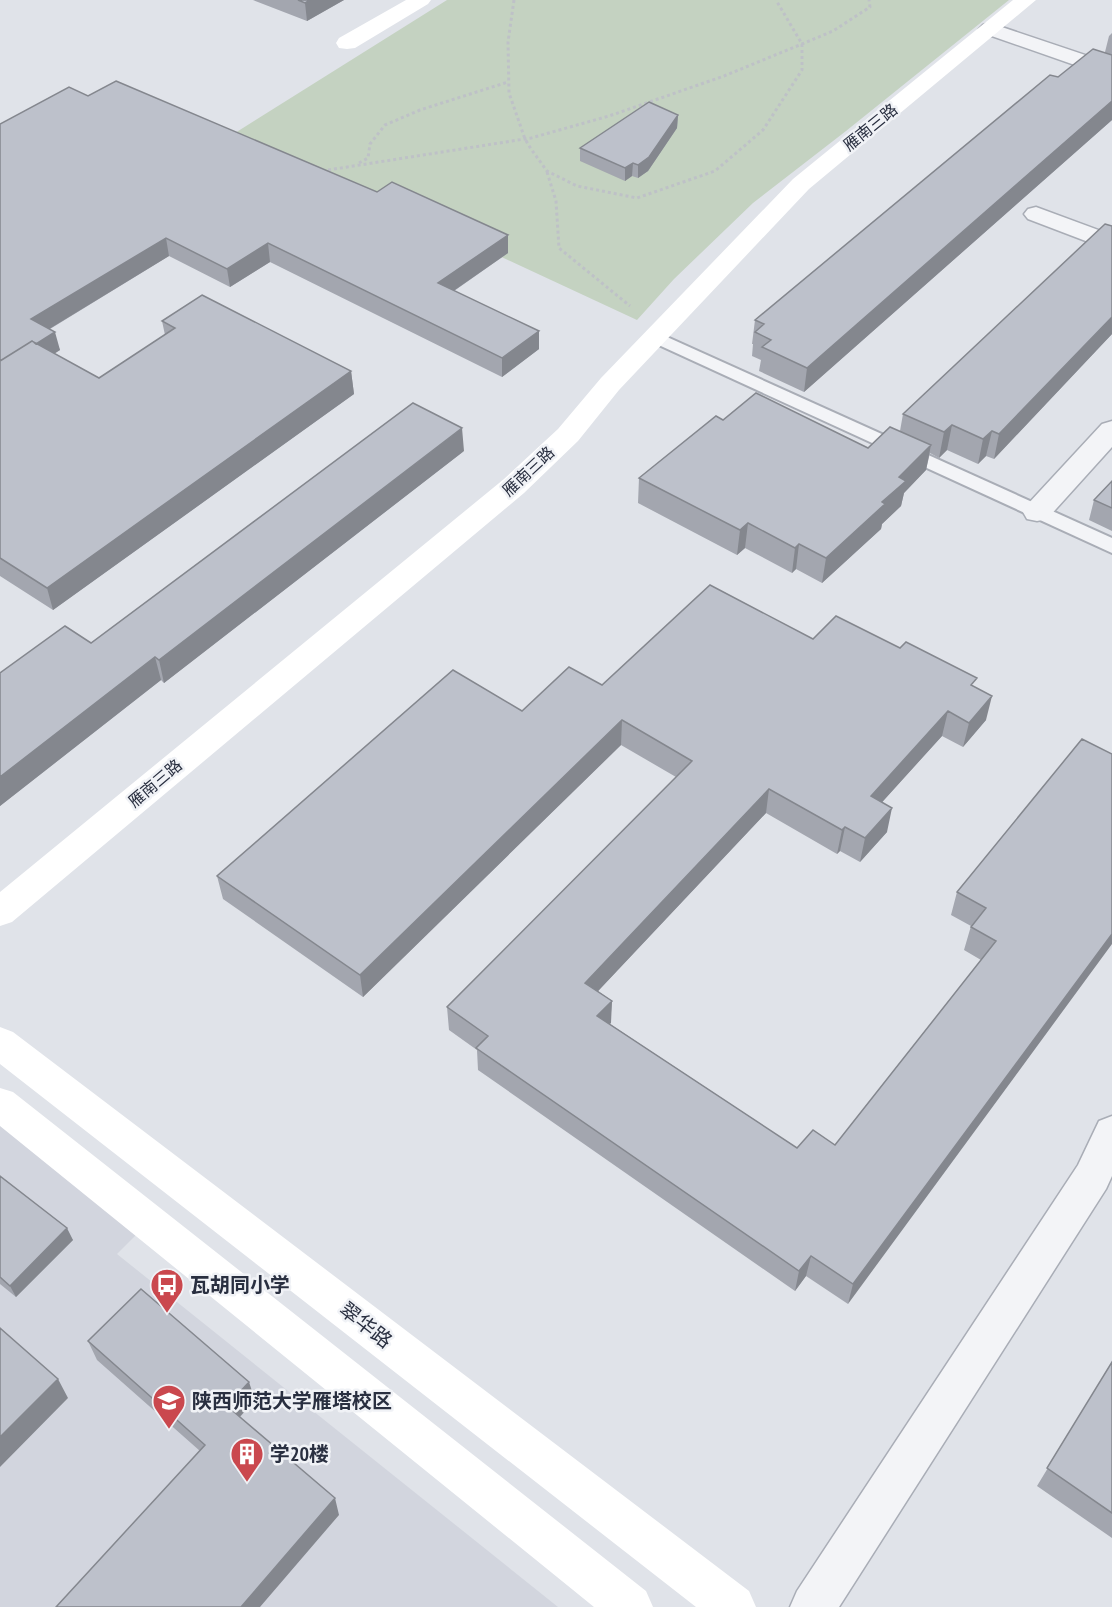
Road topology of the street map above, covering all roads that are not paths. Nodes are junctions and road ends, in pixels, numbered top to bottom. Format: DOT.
graph roads {
  1 [pos="421,0"];
  2 [pos="1026,0"];
  3 [pos="990,30"];
  4 [pos="347,42"];
  5 [pos="1112,71"];
  6 [pos="1036,214"];
  7 [pos="1112,244"];
  8 [pos="656,337"];
  9 [pos="1112,430"];
  10 [pos="1037,512"];
  11 [pos="1112,546"];
  12 [pos="0,912"];
  13 [pos="0,1043"];
  14 [pos="0,1104"];
  15 [pos="1112,1133"];
  16 [pos="630,1607"];
  17 [pos="733,1607"];
  18 [pos="813,1607"];
  1 -- 4 [label="street"];
  2 -- 3 [label="street, 雁南三路"];
  3 -- 5 [label="street"];
  3 -- 8 [label="street, 雁南三路"];
  6 -- 7 [label="street"];
  8 -- 10 [label="lane"];
  8 -- 12 [label="street, 雁南三路"];
  9 -- 10 [label="street"];
  10 -- 11 [label="lane"];
  13 -- 17 [label="street, 翠华路"];
  14 -- 16 [label="street"];
  15 -- 18 [label="street"];
}
